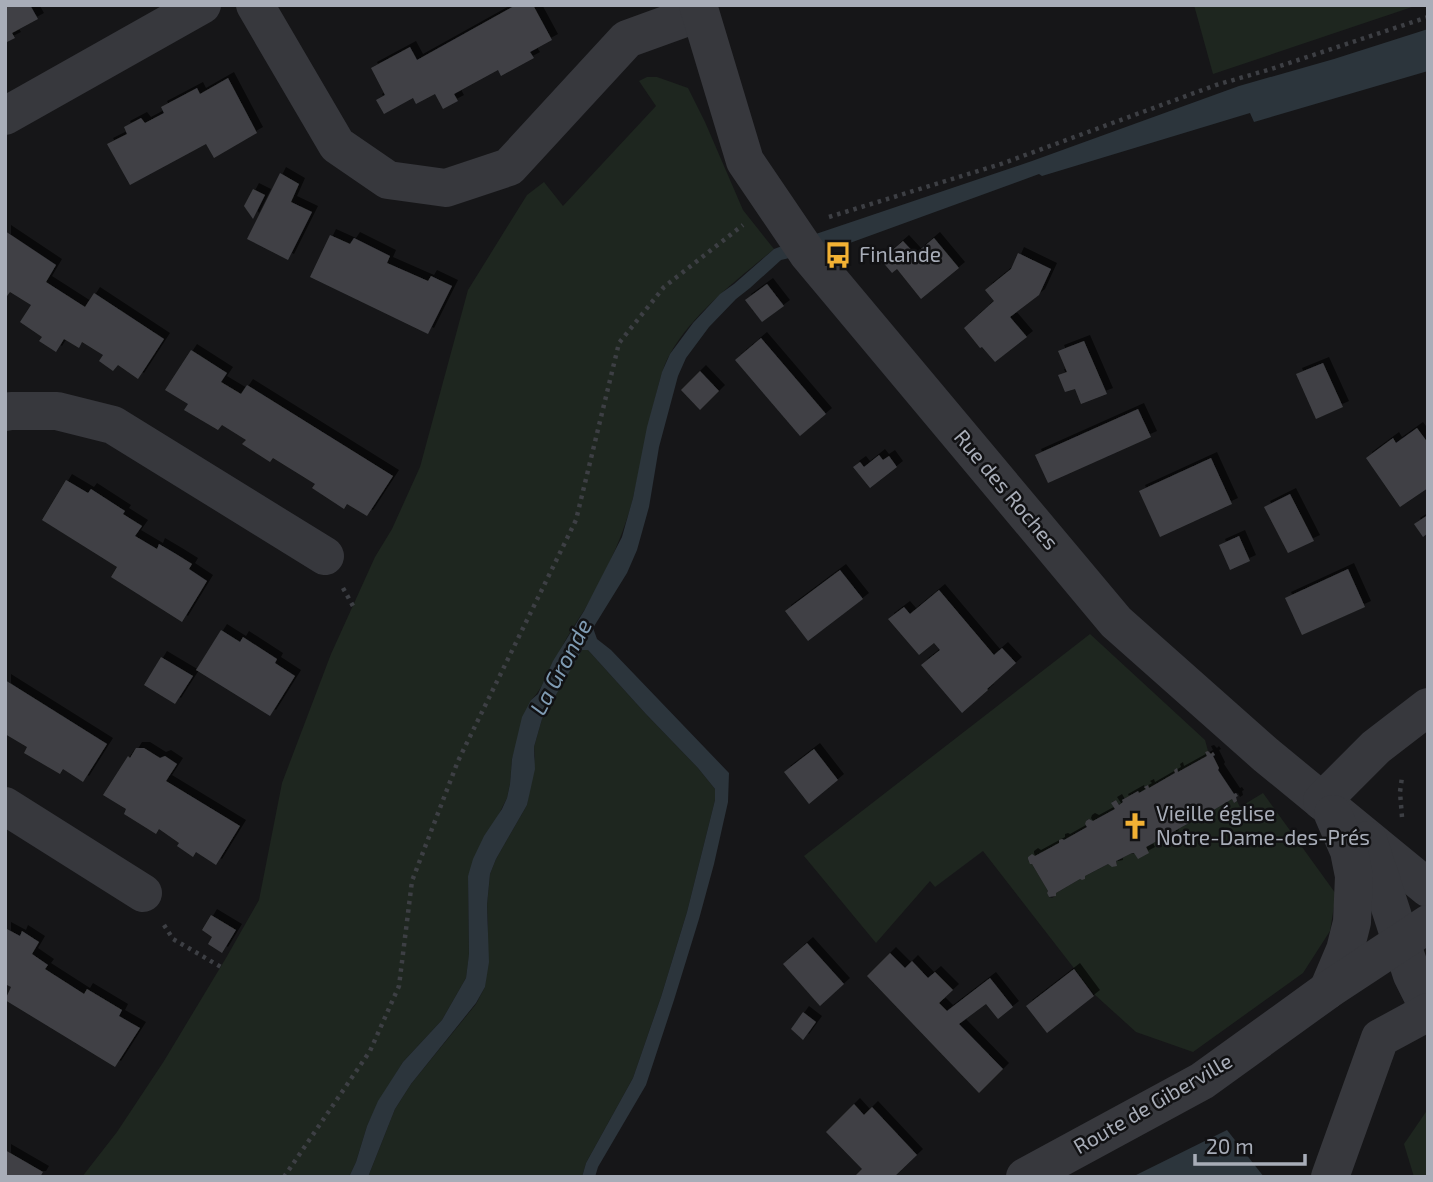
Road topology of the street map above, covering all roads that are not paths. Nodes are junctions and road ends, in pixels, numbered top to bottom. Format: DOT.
graph roads {
  1 [pos="202,5"];
  2 [pos="255,5"];
  3 [pos="699,9"];
  4 [pos="5,116"];
  5 [pos="5,412"];
  6 [pos="325,556"];
  7 [pos="1420,713"];
  8 [pos="1326,805"];
  9 [pos="5,806"];
  10 [pos="1368,840"];
  11 [pos="1419,881"];
  12 [pos="143,893"];
  13 [pos="1414,933"];
  14 [pos="1328,990"];
  15 [pos="1428,1009"];
  16 [pos="1025,1177"];
  17 [pos="1330,1177"];
  1 -- 4 [label="street"];
  2 -- 3 [label="street"];
  3 -- 8 [label="street, Rue des Roches"];
  5 -- 6 [label="street"];
  7 -- 8 [label="street"];
  8 -- 10 [label="street, Rue des Roches"];
  8 -- 14 [label="street"];
  9 -- 12 [label="street"];
  10 -- 11 [label="street, Rue des Roches"];
  10 -- 13 [label="street"];
  13 -- 14 [label="street, Route de Giberville"];
  13 -- 15 [label="street"];
  14 -- 16 [label="street, Route de Giberville"];
  15 -- 17 [label="street"];
}
